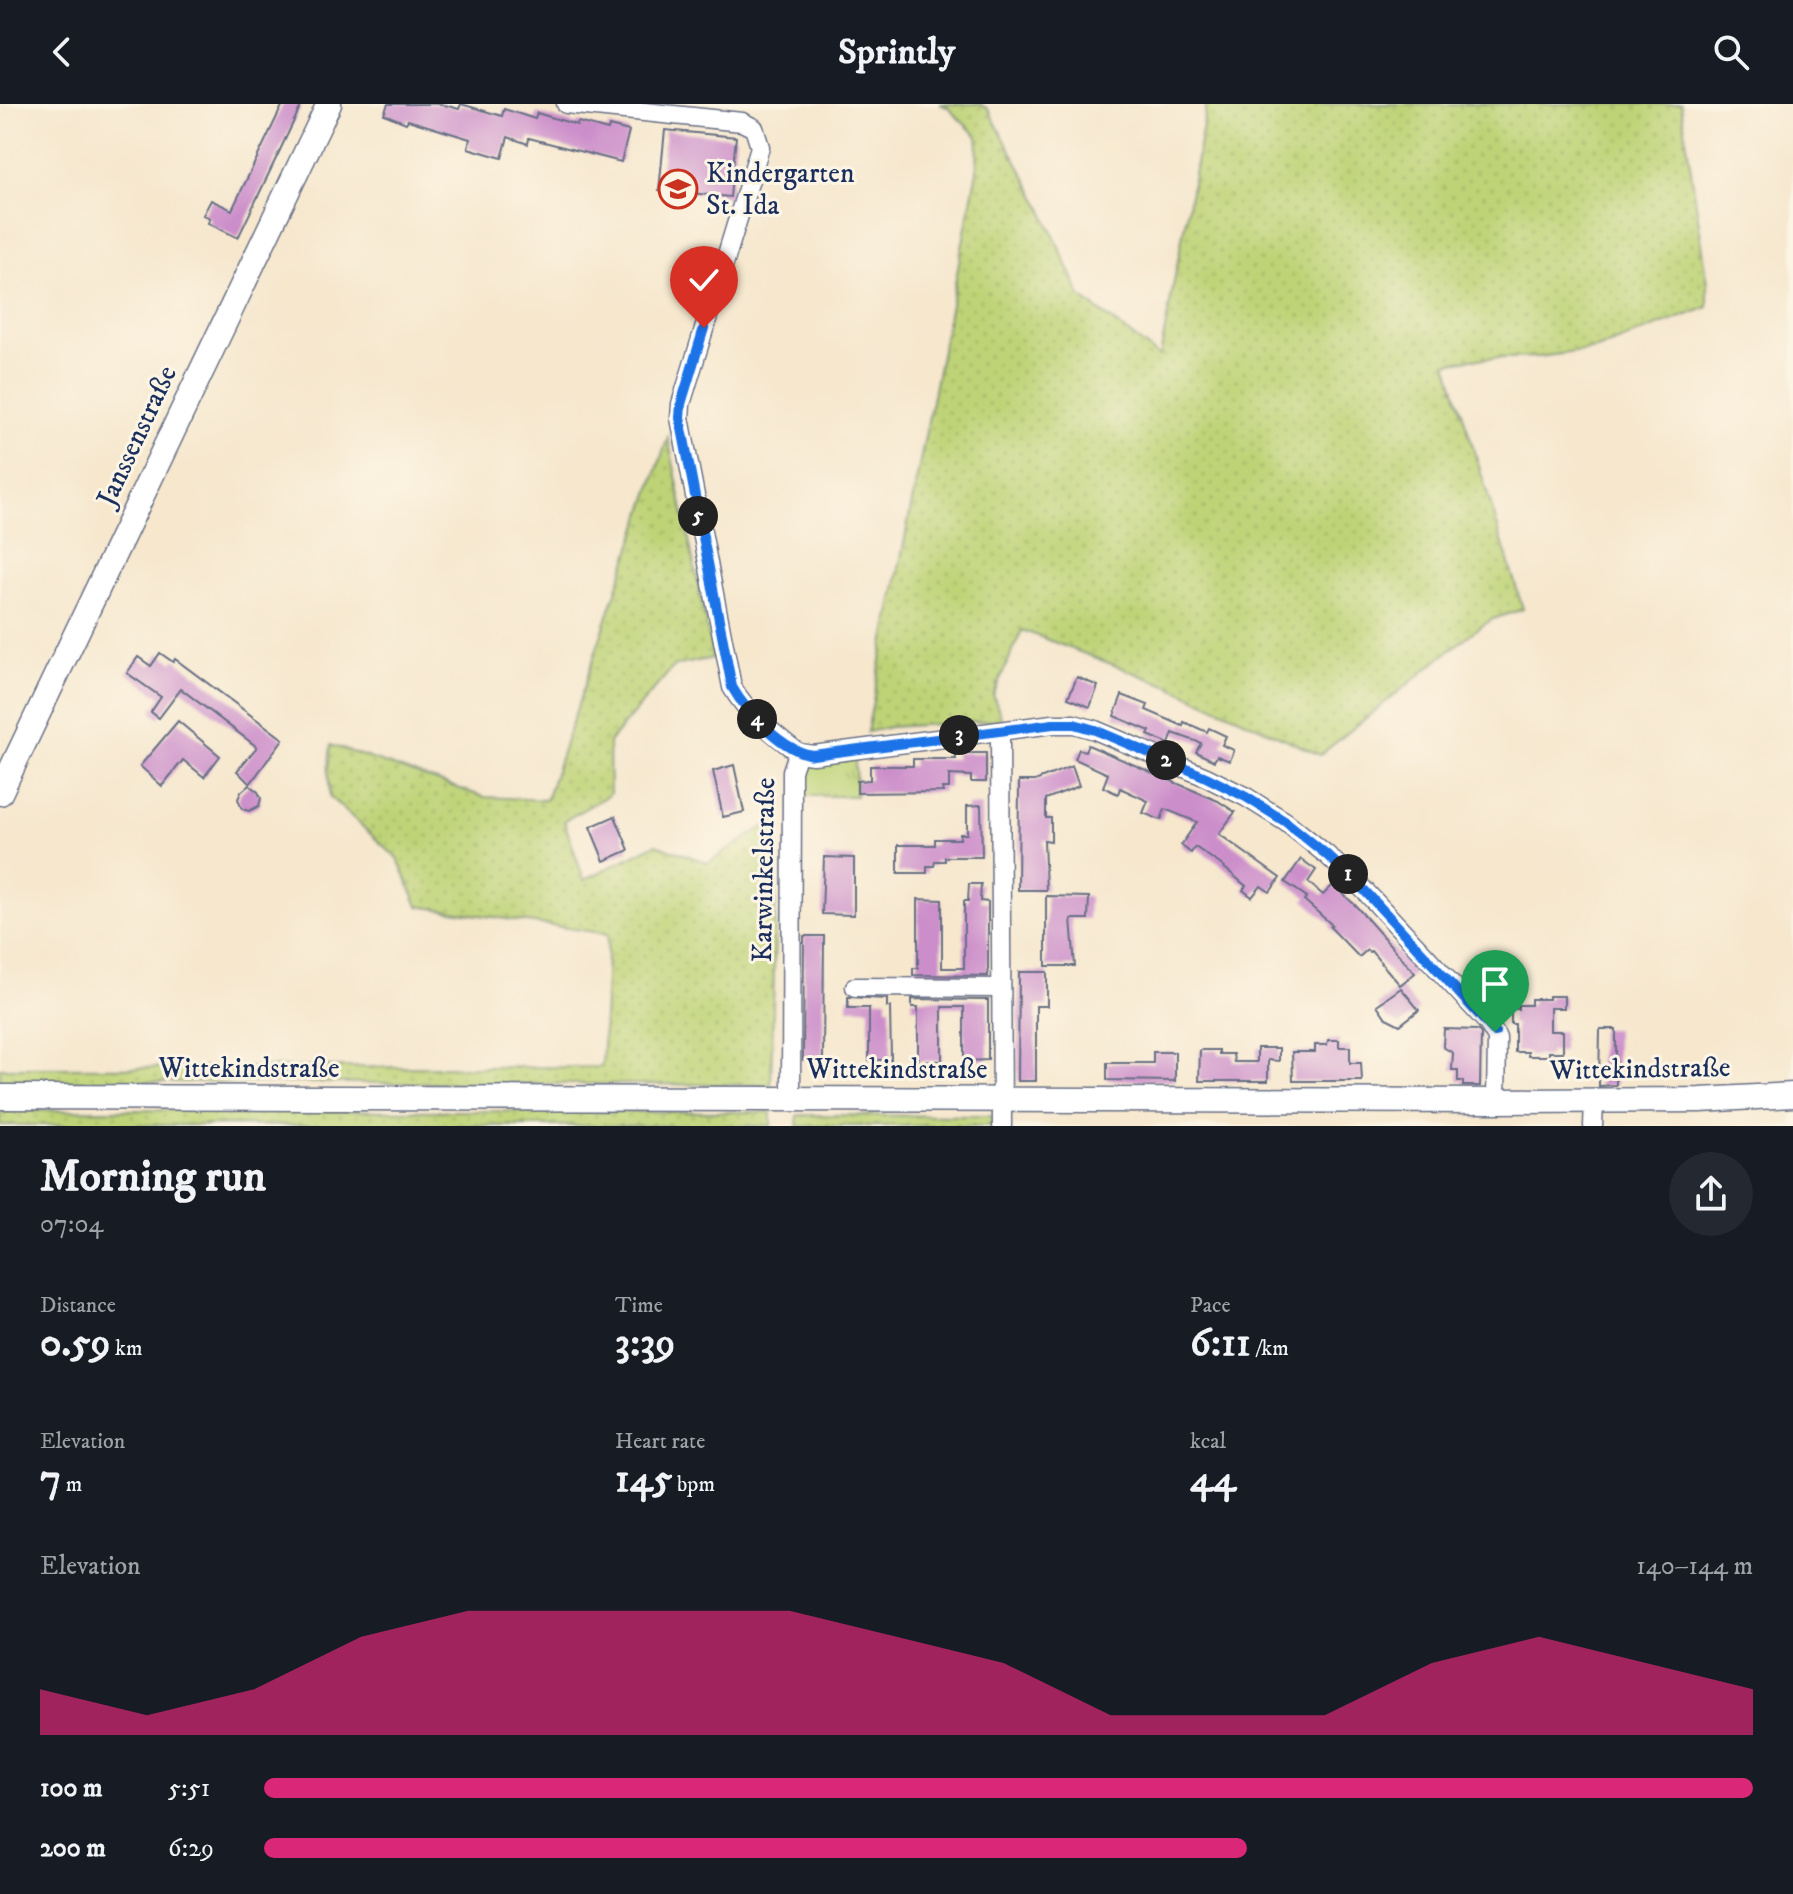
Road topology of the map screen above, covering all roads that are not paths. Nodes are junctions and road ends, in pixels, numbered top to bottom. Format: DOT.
graph roads {
  1 [pos="329,104"];
  2 [pos="566,104"];
  3 [pos="676,109"];
  4 [pos="1000,732"];
  5 [pos="798,753"];
  6 [pos="0,793"];
  7 [pos="855,987"];
  8 [pos="1001,988"];
  9 [pos="1793,1095"];
  10 [pos="0,1097"];
  11 [pos="791,1099"];
  12 [pos="1002,1099"];
  13 [pos="1496,1101"];
  14 [pos="1594,1101"];
  15 [pos="1002,1126"];
  16 [pos="1593,1126"];
  1 -- 6 [label="main road, Janssenstraße"];
  2 -- 3 [label="street"];
  3 -- 5 [label="street, Karwinkelstraße"];
  4 -- 5 [label="street"];
  4 -- 8 [label="street"];
  4 -- 13 [label="street"];
  5 -- 11 [label="street, Karwinkelstraße"];
  7 -- 8 [label="street"];
  8 -- 12 [label="street"];
  9 -- 14 [label="main road, Wittekindstraße"];
  10 -- 11 [label="main road, Wittekindstraße"];
  11 -- 12 [label="main road, Wittekindstraße"];
  12 -- 13 [label="main road, Wittekindstraße"];
  12 -- 15 [label="street"];
  13 -- 14 [label="main road, Wittekindstraße"];
  14 -- 16 [label="street"];
}
